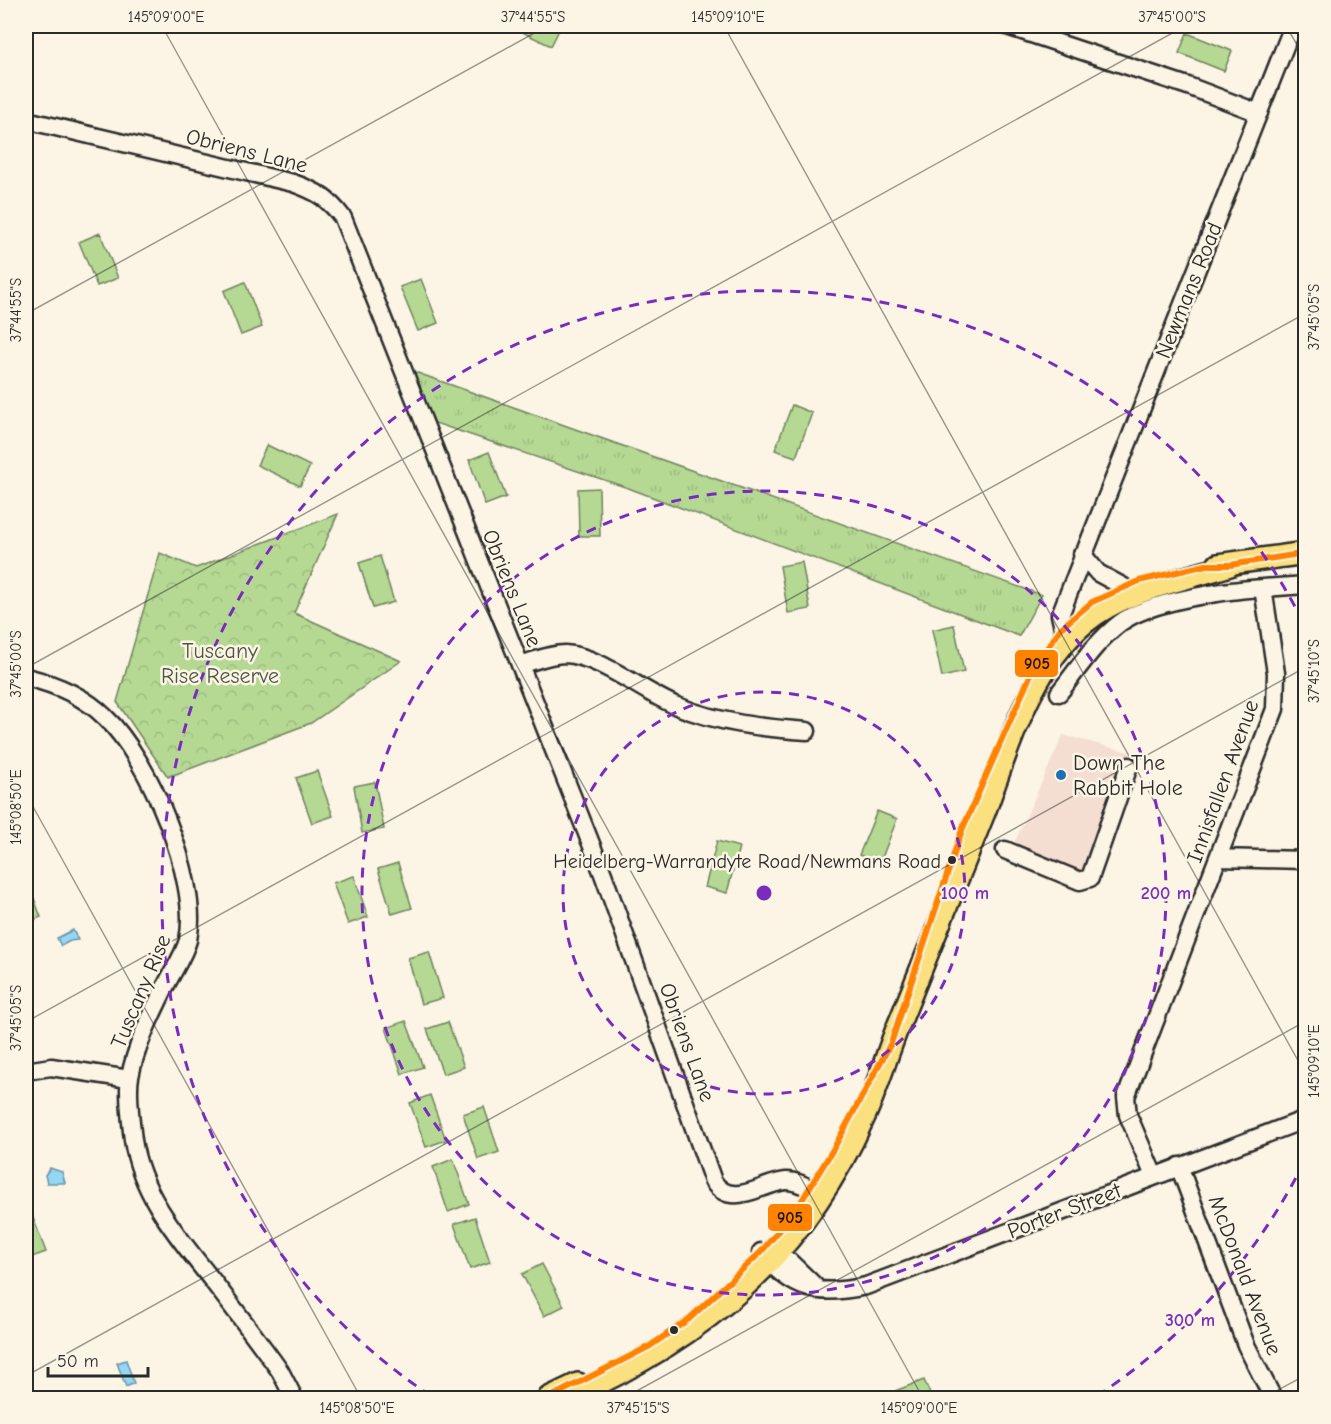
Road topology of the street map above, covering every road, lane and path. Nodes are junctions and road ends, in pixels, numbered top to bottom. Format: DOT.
graph roads {
  1 [pos="1007,26"];
  2 [pos="1293,26"];
  3 [pos="1259,113"];
  4 [pos="26,120"];
  5 [pos="1305,553"];
  6 [pos="1083,554"];
  7 [pos="1230,565"];
  8 [pos="1305,585"];
  9 [pos="1124,586"];
  10 [pos="1263,588"];
  11 [pos="1064,634"];
  12 [pos="520,665"];
  13 [pos="26,677"];
  14 [pos="1059,693"];
  15 [pos="807,731"];
  16 [pos="1129,766"];
  17 [pos="1005,850"];
  18 [pos="1218,858"];
  19 [pos="1305,860"];
  20 [pos="26,1071"];
  21 [pos="129,1079"];
  22 [pos="1305,1119"];
  23 [pos="1179,1166"];
  24 [pos="1154,1176"];
  25 [pos="815,1192"];
  26 [pos="770,1257"];
  27 [pos="294,1398"];
  28 [pos="549,1398"];
  29 [pos="568,1398"];
  30 [pos="1273,1398"];
  1 -- 3 [label="street"];
  2 -- 3 [label="street, Newmans Road"];
  3 -- 6 [label="street, Newmans Road"];
  4 -- 12 [label="street, Obriens Lane"];
  5 -- 7 [label="main road"];
  6 -- 9 [label="street"];
  6 -- 11 [label="street, Newmans Road"];
  7 -- 9 [label="main road"];
  7 -- 11 [label="main road"];
  8 -- 10 [label="street"];
  9 -- 11 [label="main road"];
  10 -- 14 [label="street"];
  10 -- 18 [label="street, Innisfallen Avenue"];
  11 -- 25 [label="main road, Newmans Road"];
  12 -- 15 [label="street"];
  12 -- 25 [label="street, Obriens Lane"];
  13 -- 21 [label="street, Tuscany Rise"];
  16 -- 17 [label="street"];
  18 -- 19 [label="street"];
  18 -- 24 [label="street, Innisfallen Avenue"];
  20 -- 21 [label="street"];
  21 -- 27 [label="street, Tuscany Rise"];
  22 -- 23 [label="street, Porter Street"];
  23 -- 24 [label="street, Porter Street"];
  23 -- 30 [label="street, McDonald Avenue"];
  24 -- 26 [label="street, Porter Street"];
  25 -- 26 [label="main road, Newmans Road"];
  26 -- 28 [label="main road"];
  26 -- 29 [label="main road"];
}
